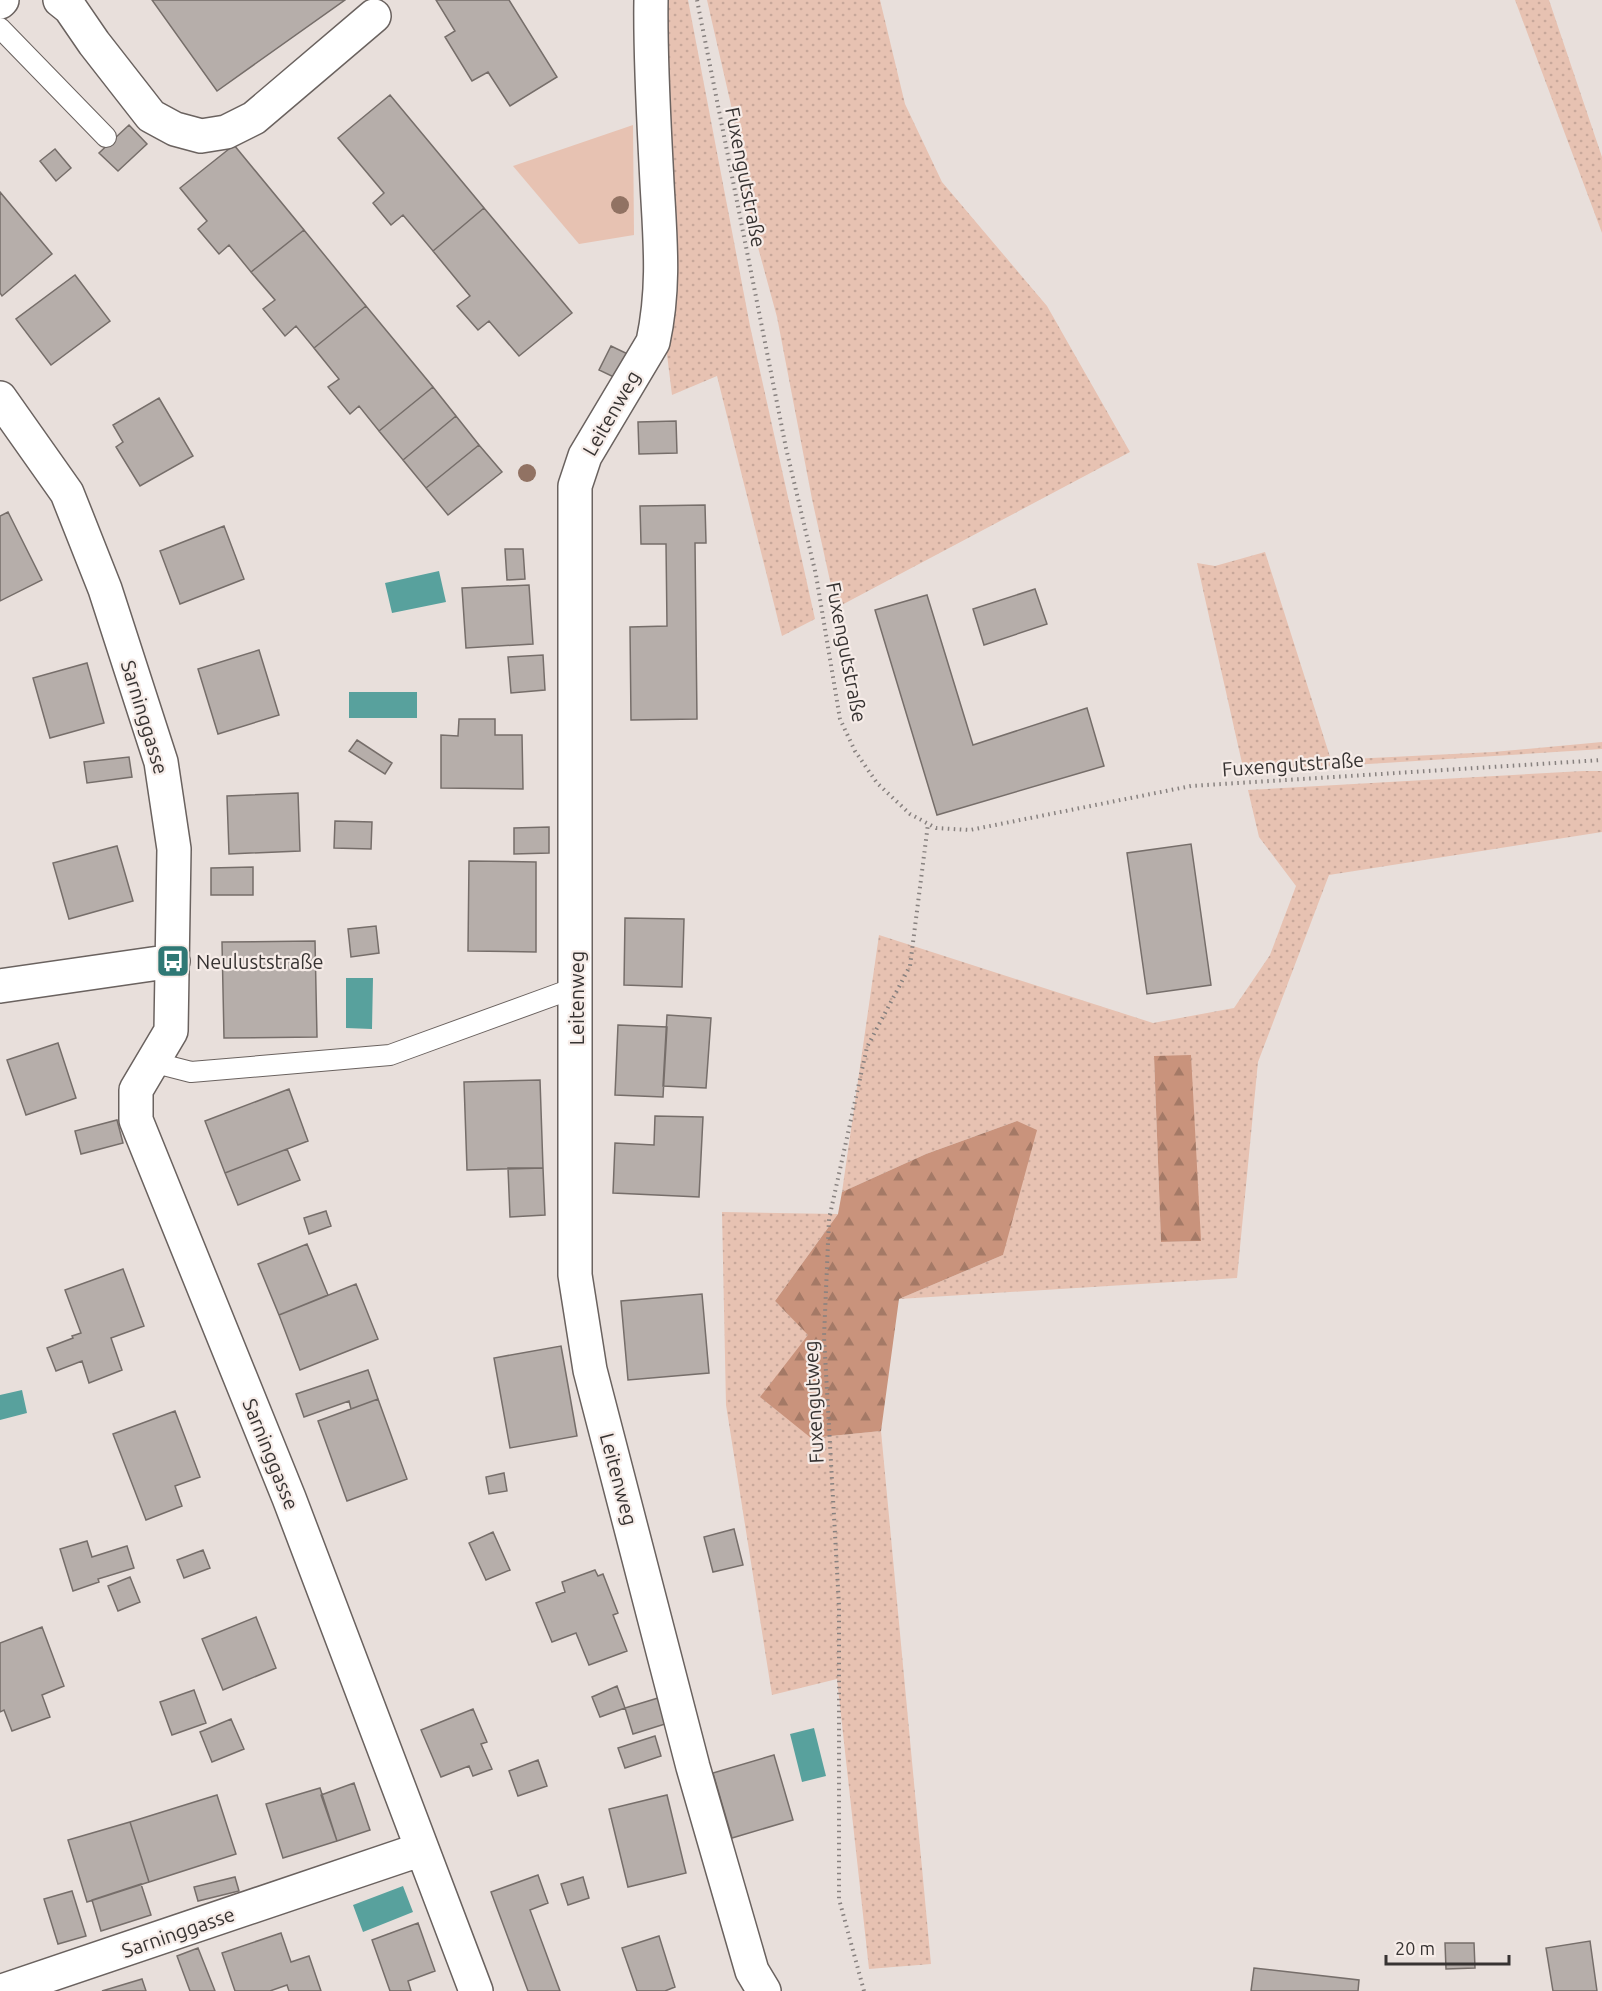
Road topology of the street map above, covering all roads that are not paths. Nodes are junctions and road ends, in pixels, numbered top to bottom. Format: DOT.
graph roads {
  1 [pos="60,0"];
  2 [pos="651,0"];
  3 [pos="374,16"];
  4 [pos="0,28"];
  5 [pos="106,137"];
  6 [pos="0,398"];
  7 [pos="173,961"];
  8 [pos="0,986"];
  9 [pos="577,987"];
  10 [pos="152,1062"];
  11 [pos="422,1849"];
  12 [pos="2,1991"];
  13 [pos="476,1991"];
  14 [pos="764,1991"];
  1 -- 3 [label="street"];
  2 -- 9 [label="street, Leitenweg"];
  4 -- 5 [label="lane"];
  6 -- 7 [label="street, Sarninggasse"];
  7 -- 8 [label="street"];
  7 -- 10 [label="street, Sarninggasse"];
  9 -- 10 [label="lane"];
  9 -- 14 [label="street, Leitenweg"];
  10 -- 11 [label="street, Sarninggasse"];
  11 -- 12 [label="street, Sarninggasse"];
  11 -- 13 [label="street, Sarninggasse"];
}
